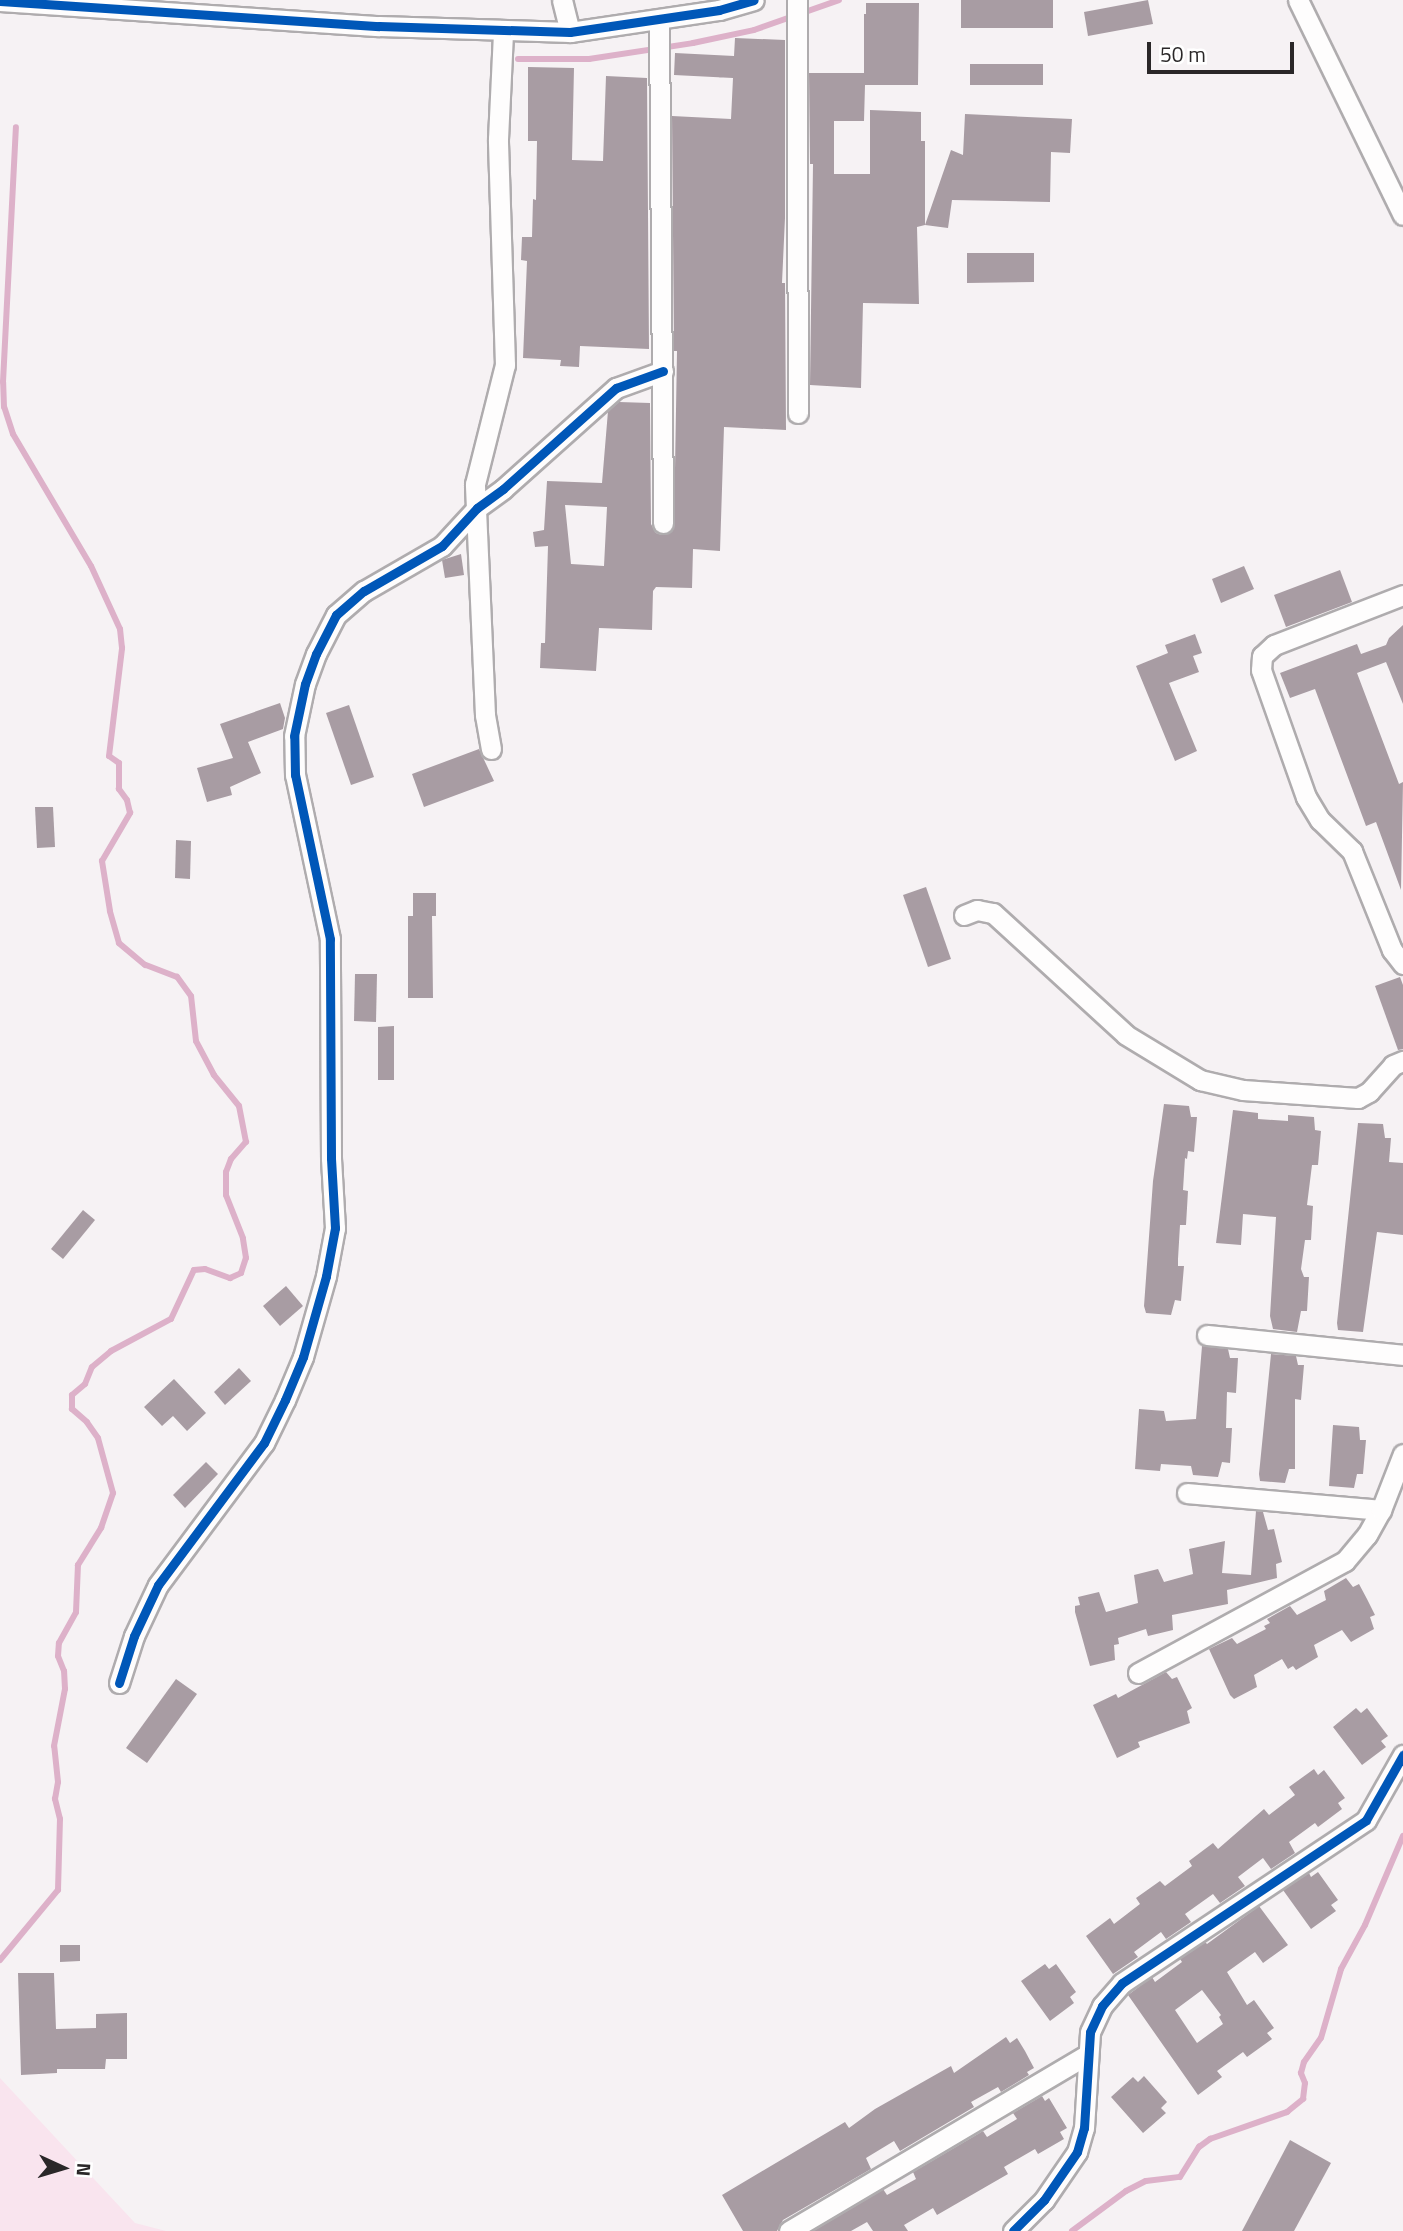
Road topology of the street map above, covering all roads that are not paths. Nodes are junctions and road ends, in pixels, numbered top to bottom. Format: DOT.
graph roads {
  1 [pos="562,0"];
  2 [pos="754,0"];
  3 [pos="1298,0"];
  4 [pos="0,1"];
  5 [pos="30,1"];
  6 [pos="797,9"];
  7 [pos="503,32"];
  8 [pos="570,32"];
  9 [pos="660,38"];
  10 [pos="1401,208"];
  11 [pos="663,371"];
  12 [pos="798,413"];
  13 [pos="477,508"];
  14 [pos="663,523"];
  15 [pos="1403,595"];
  16 [pos="491,749"];
  17 [pos="964,915"];
  18 [pos="1403,964"];
  19 [pos="1403,1061"];
  20 [pos="1207,1335"];
  21 [pos="1403,1355"];
  22 [pos="1403,1454"];
  23 [pos="1188,1493"];
  24 [pos="1381,1510"];
  25 [pos="1138,1672"];
  26 [pos="120,1683"];
  27 [pos="1403,1755"];
  28 [pos="1087,2055"];
  29 [pos="789,2231"];
  30 [pos="1013,2231"];
  1 -- 8 [label="street"];
  2 -- 9 [label="street"];
  3 -- 10 [label="street"];
  4 -- 5 [label="street"];
  5 -- 7 [label="street"];
  6 -- 12 [label="street"];
  7 -- 8 [label="street"];
  7 -- 13 [label="street"];
  8 -- 9 [label="street"];
  9 -- 11 [label="street"];
  11 -- 13 [label="street"];
  11 -- 14 [label="street"];
  13 -- 16 [label="street"];
  13 -- 26 [label="street"];
  15 -- 18 [label="street"];
  17 -- 19 [label="street"];
  20 -- 21 [label="street"];
  22 -- 24 [label="street"];
  23 -- 24 [label="street"];
  24 -- 25 [label="street"];
  27 -- 28 [label="street"];
  28 -- 29 [label="street"];
  28 -- 30 [label="street"];
}
